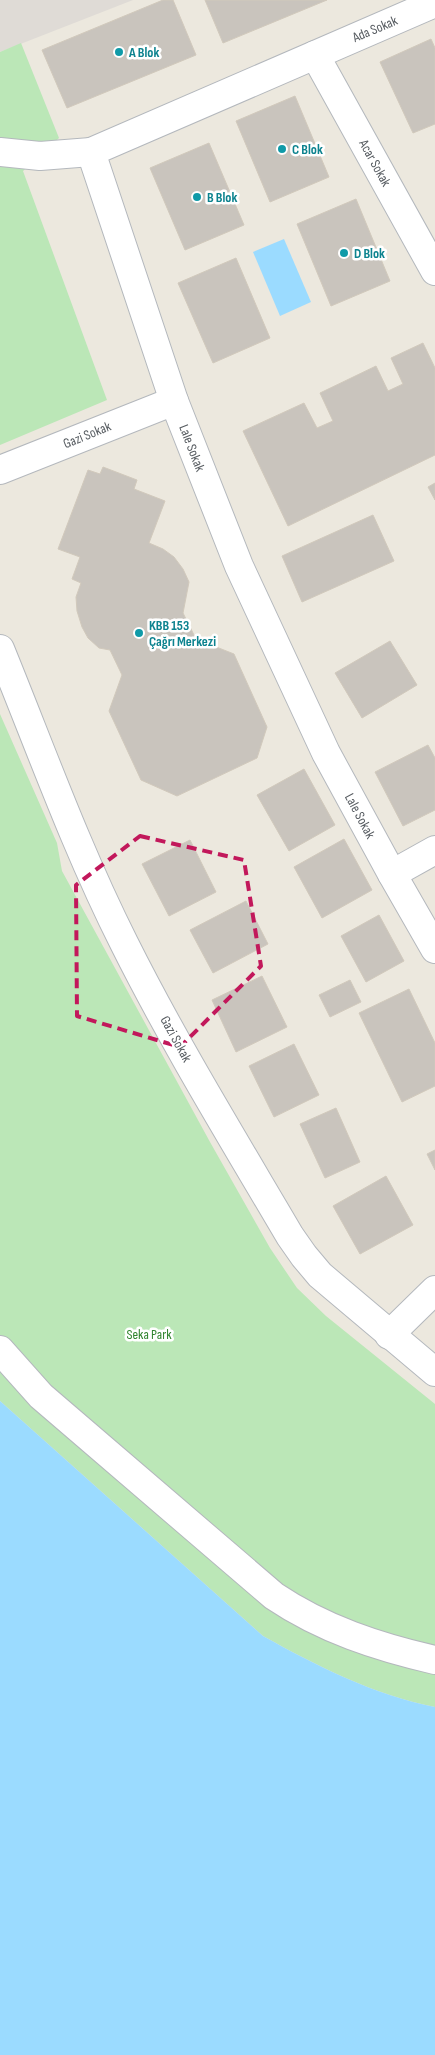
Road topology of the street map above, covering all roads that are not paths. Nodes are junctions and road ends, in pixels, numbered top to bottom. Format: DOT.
graph roads {
  1 [pos="435,2"];
  2 [pos="315,55"];
  3 [pos="0,152"];
  4 [pos="91,152"];
  5 [pos="435,271"];
  6 [pos="174,401"];
  7 [pos="0,470"];
  8 [pos="0,649"];
  9 [pos="435,850"];
  10 [pos="392,874"];
  11 [pos="435,949"];
  12 [pos="435,1290"];
  13 [pos="389,1335"];
  14 [pos="0,1350"];
  15 [pos="435,1372"];
  16 [pos="435,1660"];
  1 -- 2 [label="street, Ada Sokak"];
  2 -- 4 [label="street"];
  2 -- 5 [label="street, Acar Sokak"];
  3 -- 4 [label="street"];
  4 -- 6 [label="street, Lale Sokak"];
  6 -- 7 [label="street, Gazi Sokak"];
  6 -- 10 [label="street, Lale Sokak"];
  8 -- 13 [label="street, Gazi Sokak"];
  9 -- 10 [label="street"];
  10 -- 11 [label="street, Lale Sokak"];
  12 -- 13 [label="street"];
  13 -- 15 [label="street, Gazi Sokak"];
  14 -- 16 [label="street"];
}
